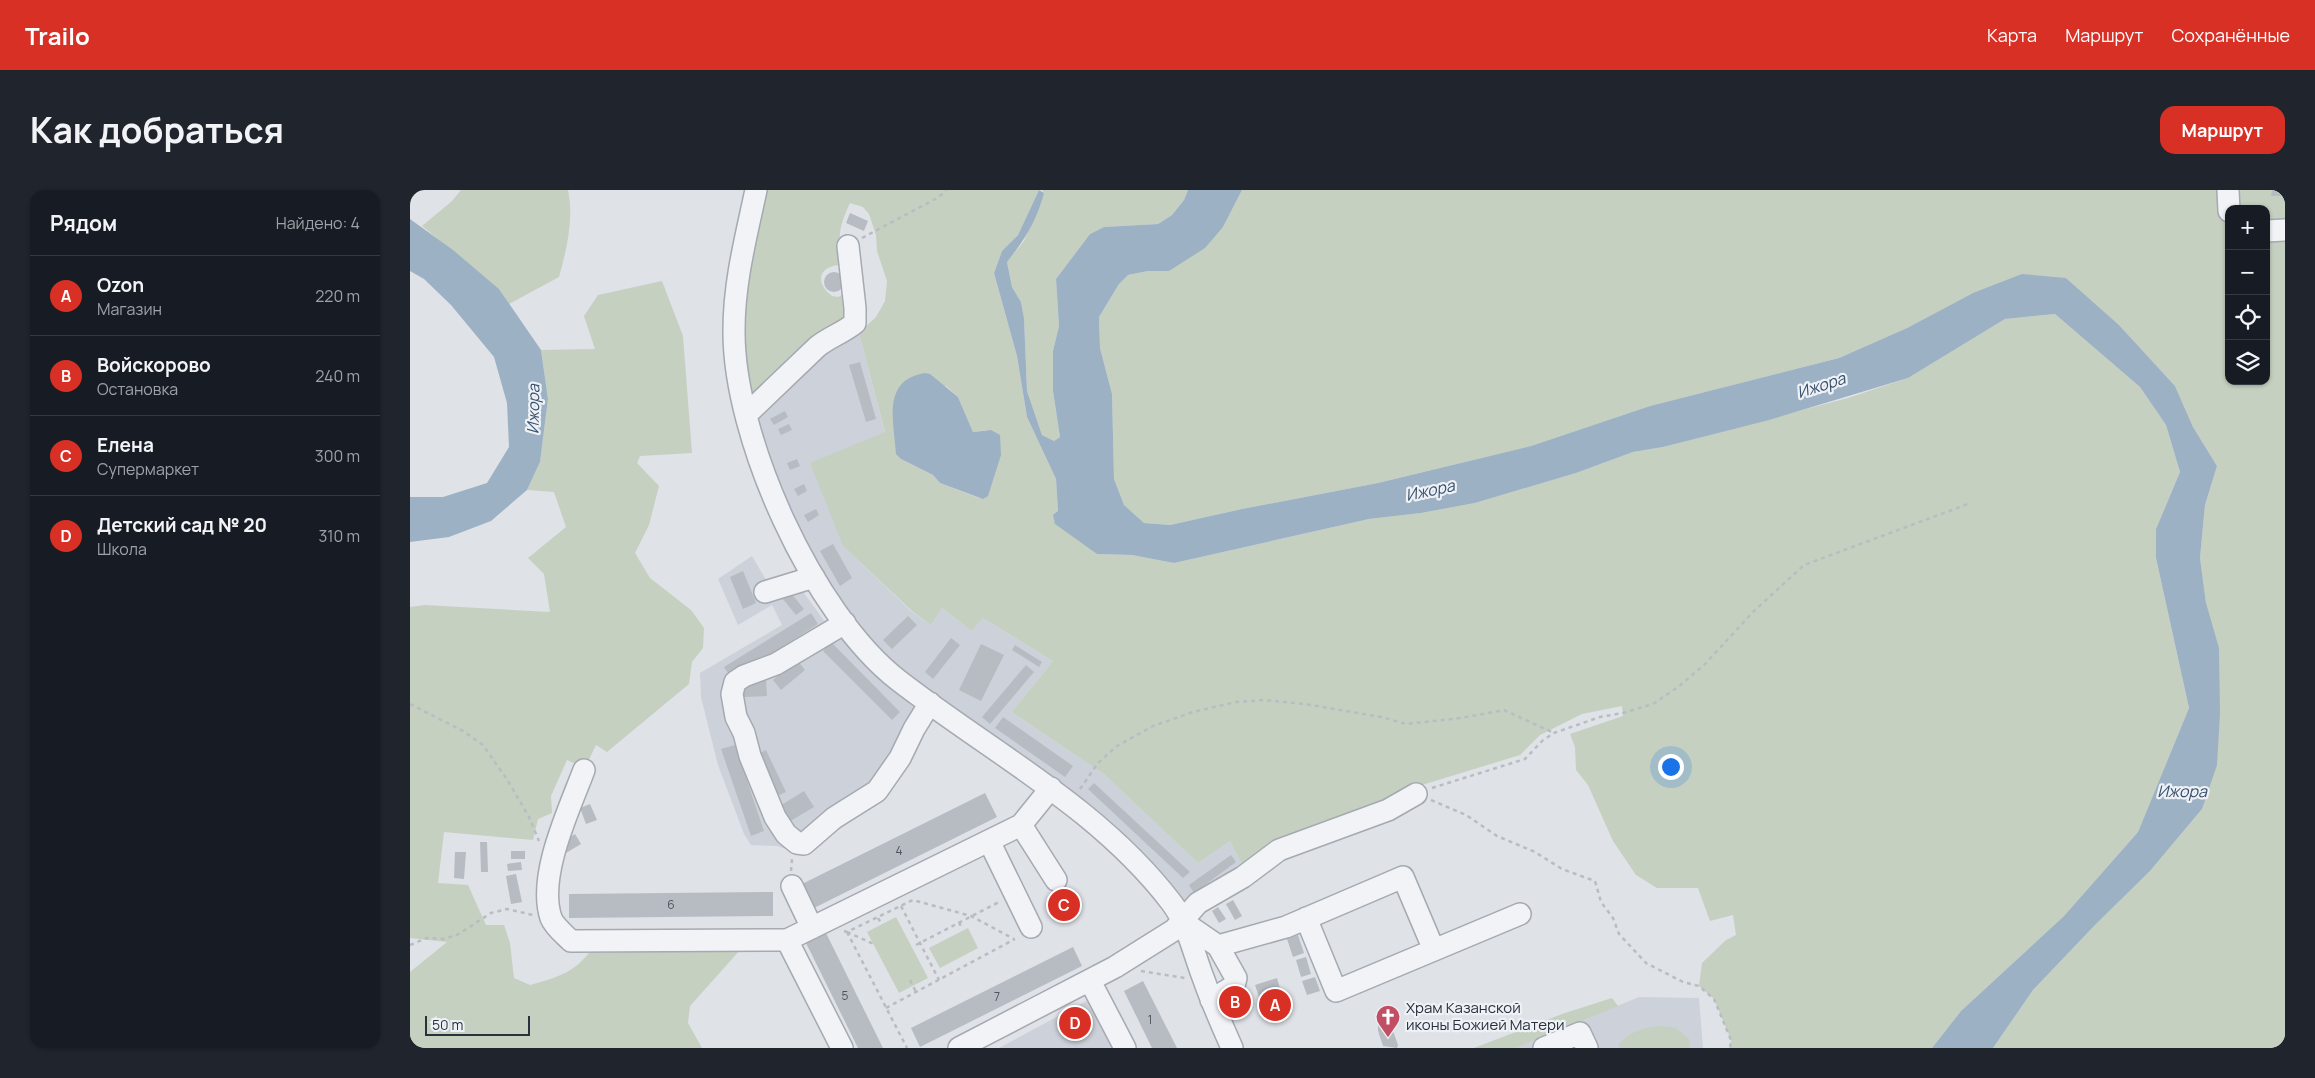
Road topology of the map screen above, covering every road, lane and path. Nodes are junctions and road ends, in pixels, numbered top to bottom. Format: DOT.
graph roads {
  1 [pos="756,190"];
  2 [pos="946,190"];
  3 [pos="2228,190"];
  4 [pos="2229,205"];
  5 [pos="2285,230"];
  6 [pos="2270,231"];
  7 [pos="848,246"];
  8 [pos="747,414"];
  9 [pos="1968,504"];
  10 [pos="814,578"];
  11 [pos="765,592"];
  12 [pos="845,622"];
  13 [pos="930,703"];
  14 [pos="410,704"];
  15 [pos="1554,733"];
  16 [pos="584,770"];
  17 [pos="1051,788"];
  18 [pos="1416,794"];
  19 [pos="1070,802"];
  20 [pos="1021,825"];
  21 [pos="989,841"];
  22 [pos="539,842"];
  23 [pos="797,843"];
  24 [pos="1056,880"];
  25 [pos="792,886"];
  26 [pos="1015,894"];
  27 [pos="901,906"];
  28 [pos="1520,914"];
  29 [pos="971,916"];
  30 [pos="878,917"];
  31 [pos="1306,918"];
  32 [pos="552,920"];
  33 [pos="959,922"];
  34 [pos="1183,922"];
  35 [pos="818,925"];
  36 [pos="882,925"];
  37 [pos="1031,927"];
  38 [pos="962,929"];
  39 [pos="847,932"];
  40 [pos="1014,939"];
  41 [pos="787,940"];
  42 [pos="920,943"];
  43 [pos="410,945"];
  44 [pos="876,945"];
  45 [pos="916,945"];
  46 [pos="1218,946"];
  47 [pos="1434,950"];
  48 [pos="1115,967"];
  49 [pos="1194,979"];
  50 [pos="910,980"];
  51 [pos="939,980"];
  52 [pos="1090,982"];
  53 [pos="916,992"];
  54 [pos="1211,1000"];
  55 [pos="886,1008"];
  56 [pos="842,1048"];
  57 [pos="907,1048"];
  58 [pos="959,1048"];
  59 [pos="1125,1048"];
  60 [pos="1232,1048"];
  61 [pos="1544,1048"];
  62 [pos="1587,1048"];
  63 [pos="1730,1048"];
  1 -- 8 [label="street"];
  2 -- 7 [label="path"];
  3 -- 4 [label="street"];
  5 -- 6 [label="street"];
  7 -- 8 [label="street"];
  8 -- 10 [label="street"];
  9 -- 15 [label="path"];
  10 -- 11 [label="street"];
  10 -- 12 [label="street"];
  12 -- 13 [label="street"];
  12 -- 23 [label="street"];
  13 -- 17 [label="street"];
  13 -- 23 [label="street"];
  14 -- 22 [label="path"];
  15 -- 18 [label="path"];
  15 -- 19 [label="path"];
  16 -- 32 [label="street"];
  17 -- 19 [label="street"];
  17 -- 20 [label="street"];
  18 -- 34 [label="street"];
  18 -- 63 [label="path"];
  19 -- 34 [label="street"];
  20 -- 21 [label="street"];
  20 -- 24 [label="street"];
  21 -- 26 [label="street"];
  21 -- 35 [label="street"];
  23 -- 25 [label="path"];
  25 -- 35 [label="street"];
  26 -- 29 [label="path"];
  26 -- 37 [label="street"];
  27 -- 29 [label="path"];
  27 -- 30 [label="path"];
  27 -- 42 [label="path"];
  28 -- 47 [label="street"];
  29 -- 33 [label="path"];
  29 -- 40 [label="path"];
  30 -- 36 [label="path"];
  30 -- 39 [label="path"];
  31 -- 46 [label="street"];
  31 -- 47 [label="street"];
  31 -- 47 [label="street"];
  32 -- 41 [label="street"];
  32 -- 43 [label="path"];
  33 -- 38 [label="path"];
  33 -- 42 [label="path"];
  34 -- 46 [label="street"];
  34 -- 48 [label="street"];
  34 -- 54 [label="street"];
  35 -- 39 [label="path"];
  35 -- 41 [label="street"];
  37 -- 40 [label="path"];
  39 -- 44 [label="path"];
  39 -- 55 [label="path"];
  40 -- 51 [label="path"];
  41 -- 56 [label="street"];
  42 -- 45 [label="path"];
  42 -- 51 [label="path"];
  46 -- 54 [label="street"];
  48 -- 49 [label="path"];
  48 -- 52 [label="street"];
  50 -- 53 [label="path"];
  51 -- 53 [label="path"];
  52 -- 58 [label="street"];
  52 -- 59 [label="street"];
  53 -- 55 [label="path"];
  54 -- 60 [label="street"];
  55 -- 57 [label="path"];
  61 -- 62 [label="street"];
}
